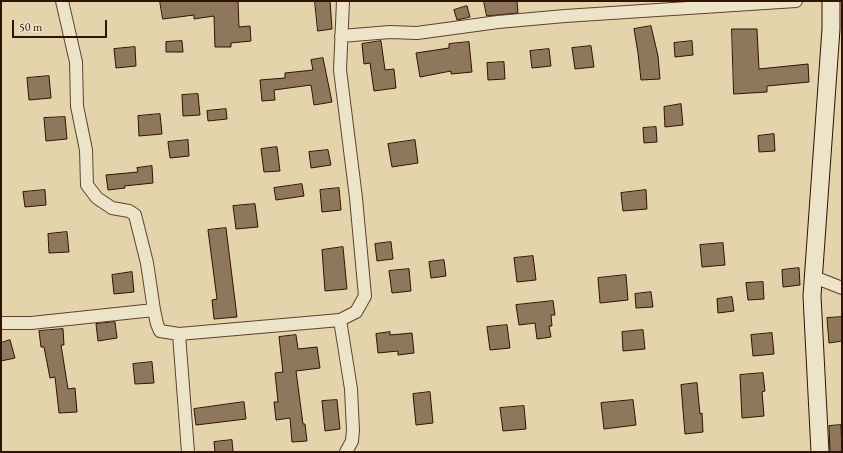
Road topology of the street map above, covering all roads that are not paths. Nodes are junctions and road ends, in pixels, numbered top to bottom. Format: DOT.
graph roads {
  1 [pos="62,1"];
  2 [pos="342,1"];
  3 [pos="796,1"];
  4 [pos="831,1"];
  5 [pos="341,36"];
  6 [pos="814,277"];
  7 [pos="842,288"];
  8 [pos="154,310"];
  9 [pos="340,320"];
  10 [pos="1,323"];
  11 [pos="179,334"];
  12 [pos="188,452"];
  13 [pos="346,452"];
  14 [pos="820,452"];
  1 -- 8 [label="street"];
  2 -- 5 [label="street"];
  3 -- 5 [label="street"];
  4 -- 6 [label="main road"];
  5 -- 9 [label="street"];
  6 -- 7 [label="street"];
  6 -- 14 [label="main road"];
  8 -- 10 [label="street"];
  8 -- 11 [label="street"];
  9 -- 11 [label="street"];
  9 -- 13 [label="street"];
  11 -- 12 [label="street"];
}
